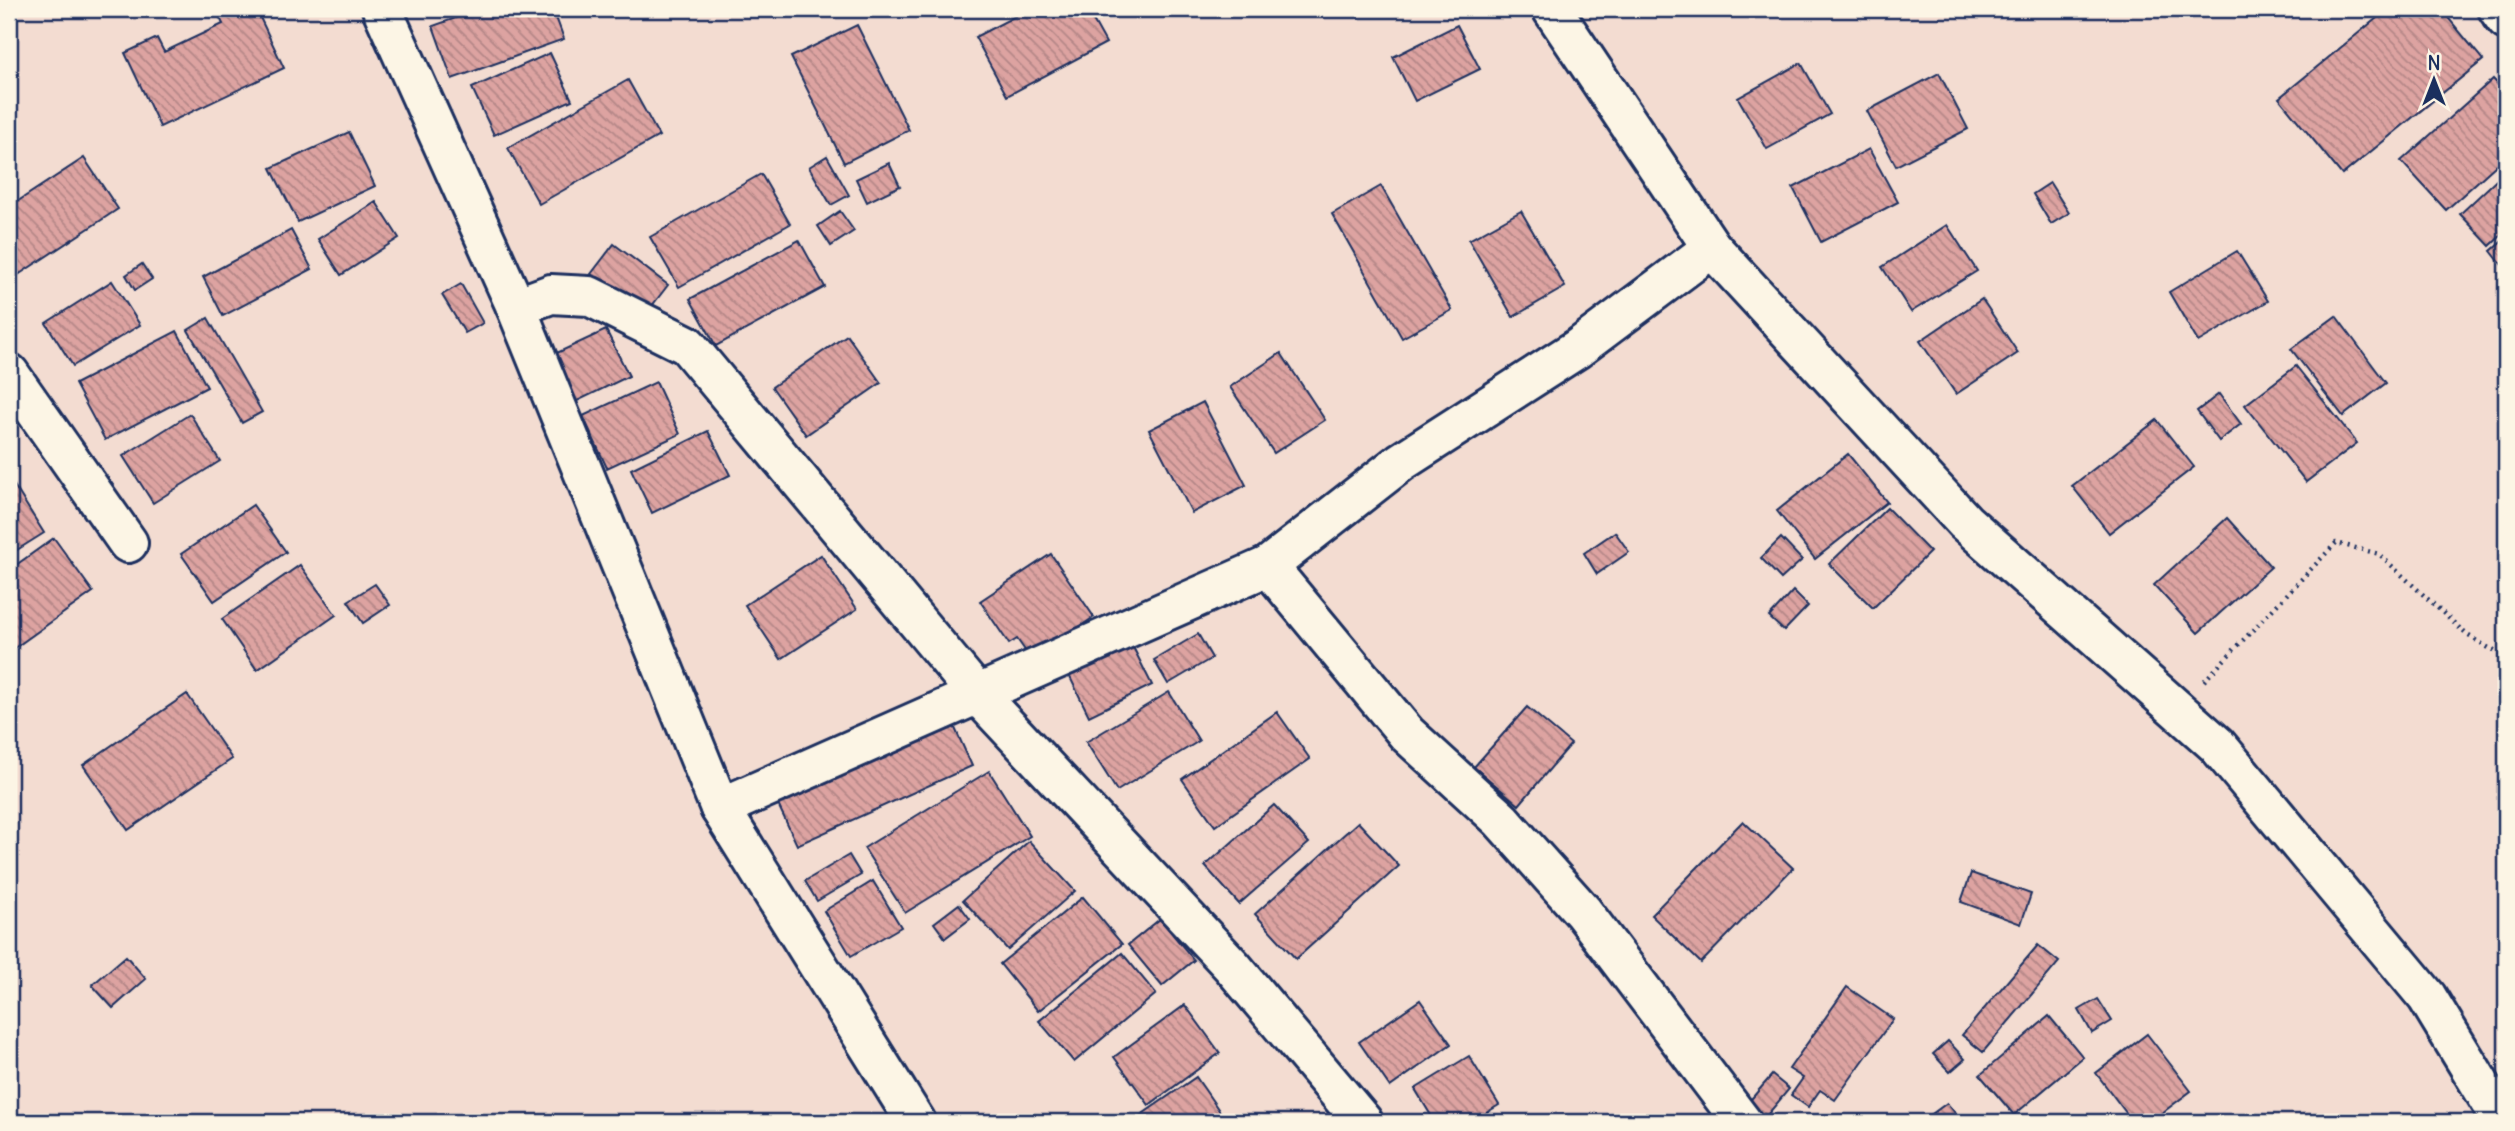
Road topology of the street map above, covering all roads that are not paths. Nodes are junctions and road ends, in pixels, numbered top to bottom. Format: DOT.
graph roads {
  1 [pos="382,9"];
  2 [pos="1552,9"];
  3 [pos="2498,9"];
  4 [pos="2506,20"];
  5 [pos="1712,248"];
  6 [pos="516,307"];
  7 [pos="9,373"];
  8 [pos="128,543"];
  9 [pos="1268,566"];
  10 [pos="978,695"];
  11 [pos="720,808"];
  12 [pos="916,1122"];
  13 [pos="1363,1122"];
  14 [pos="1742,1122"];
  15 [pos="2503,1122"];
  1 -- 6 [label="street"];
  2 -- 5 [label="street"];
  3 -- 4 [label="street"];
  5 -- 9 [label="street"];
  5 -- 15 [label="street"];
  6 -- 10 [label="street"];
  6 -- 11 [label="street"];
  7 -- 8 [label="street"];
  9 -- 10 [label="street"];
  9 -- 14 [label="street"];
  10 -- 11 [label="street"];
  10 -- 13 [label="street"];
  11 -- 12 [label="street"];
}
